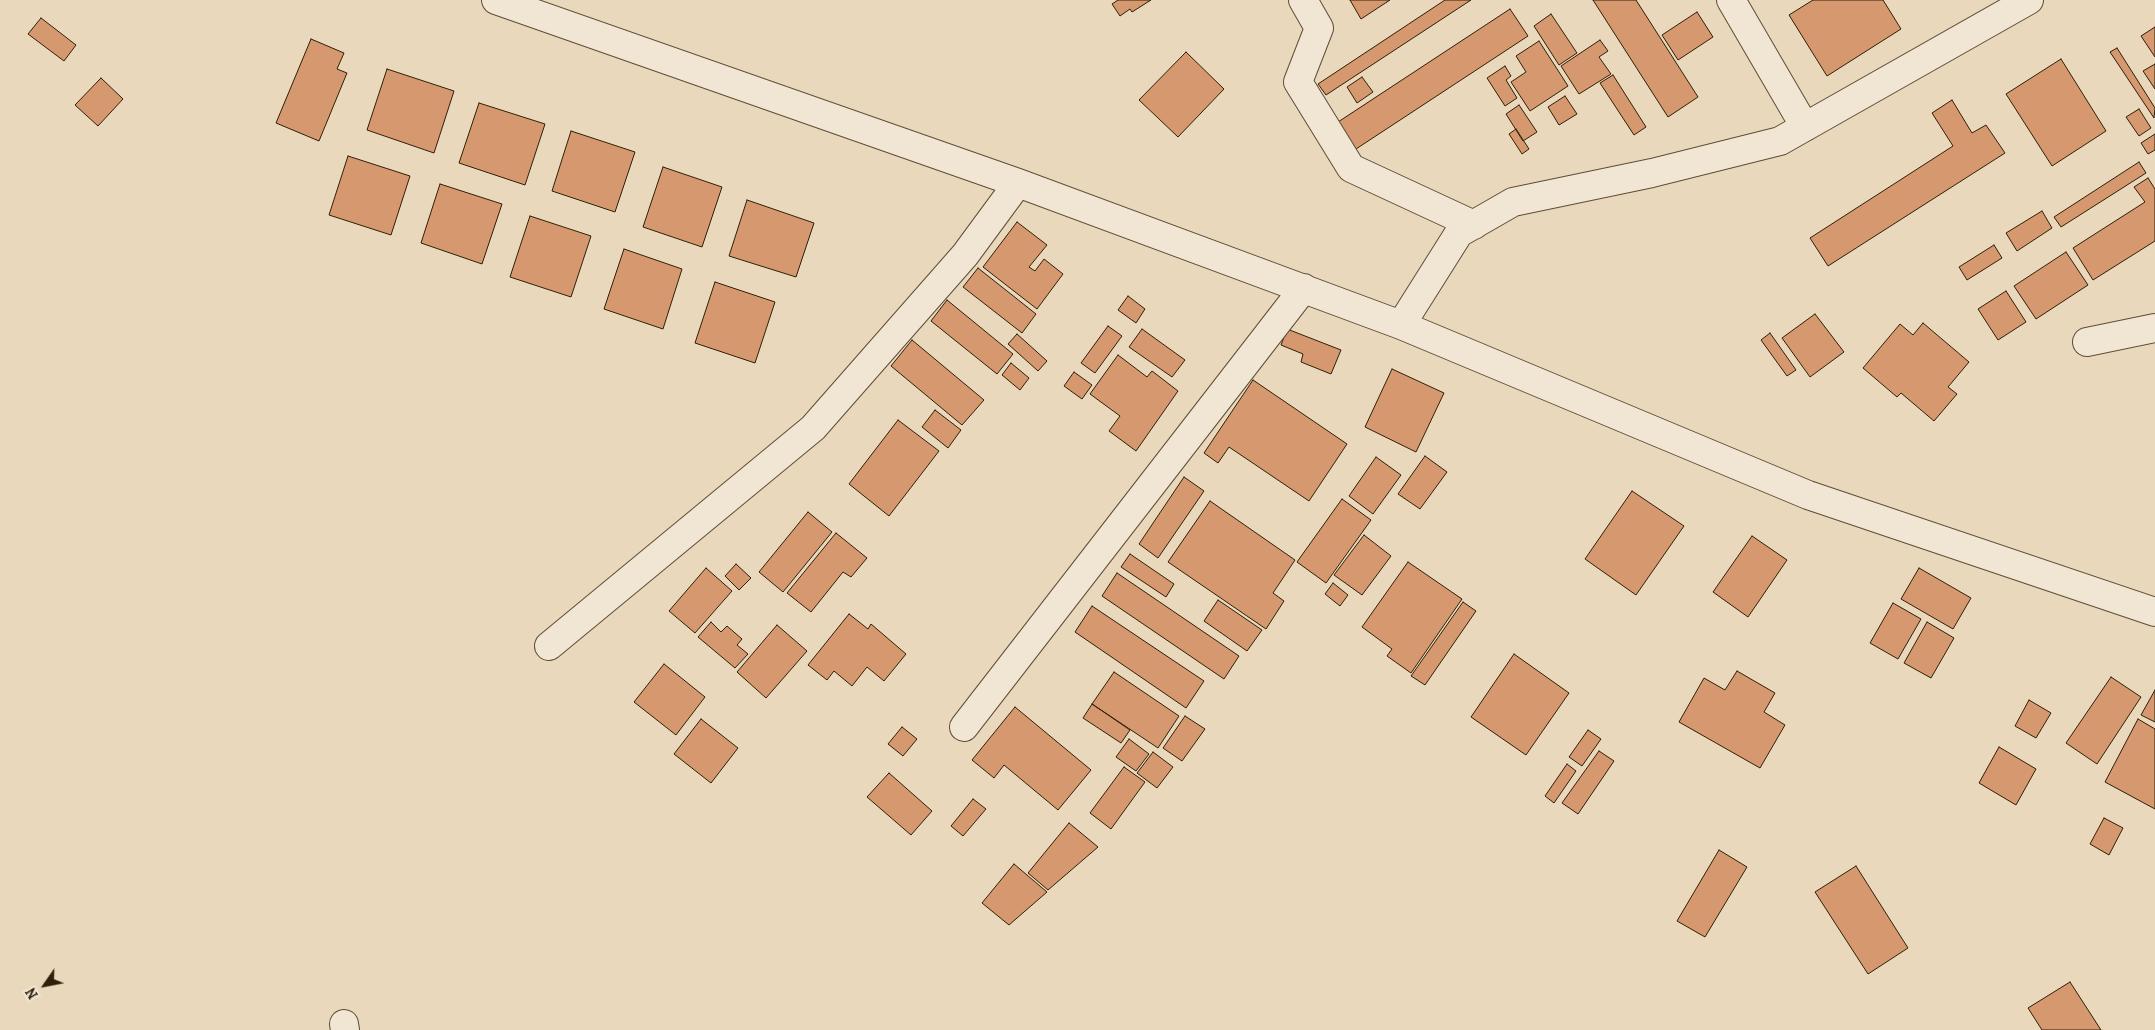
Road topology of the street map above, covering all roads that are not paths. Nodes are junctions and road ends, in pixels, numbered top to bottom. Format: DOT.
graph roads {
  1 [pos="496,0"];
  2 [pos="1303,0"];
  3 [pos="1731,0"];
  4 [pos="2029,0"];
  5 [pos="1805,127"];
  6 [pos="1018,183"];
  7 [pos="1474,225"];
  8 [pos="1304,288"];
  9 [pos="1401,325"];
  10 [pos="2155,328"];
  11 [pos="2087,342"];
  12 [pos="2155,612"];
  13 [pos="549,646"];
  14 [pos="964,727"];
  1 -- 6 [label="street"];
  2 -- 7 [label="street"];
  3 -- 5 [label="street"];
  4 -- 5 [label="street"];
  5 -- 7 [label="street"];
  6 -- 8 [label="street"];
  6 -- 13 [label="street"];
  7 -- 9 [label="street"];
  8 -- 9 [label="street"];
  8 -- 14 [label="street"];
  9 -- 12 [label="street"];
  10 -- 11 [label="street"];
}
